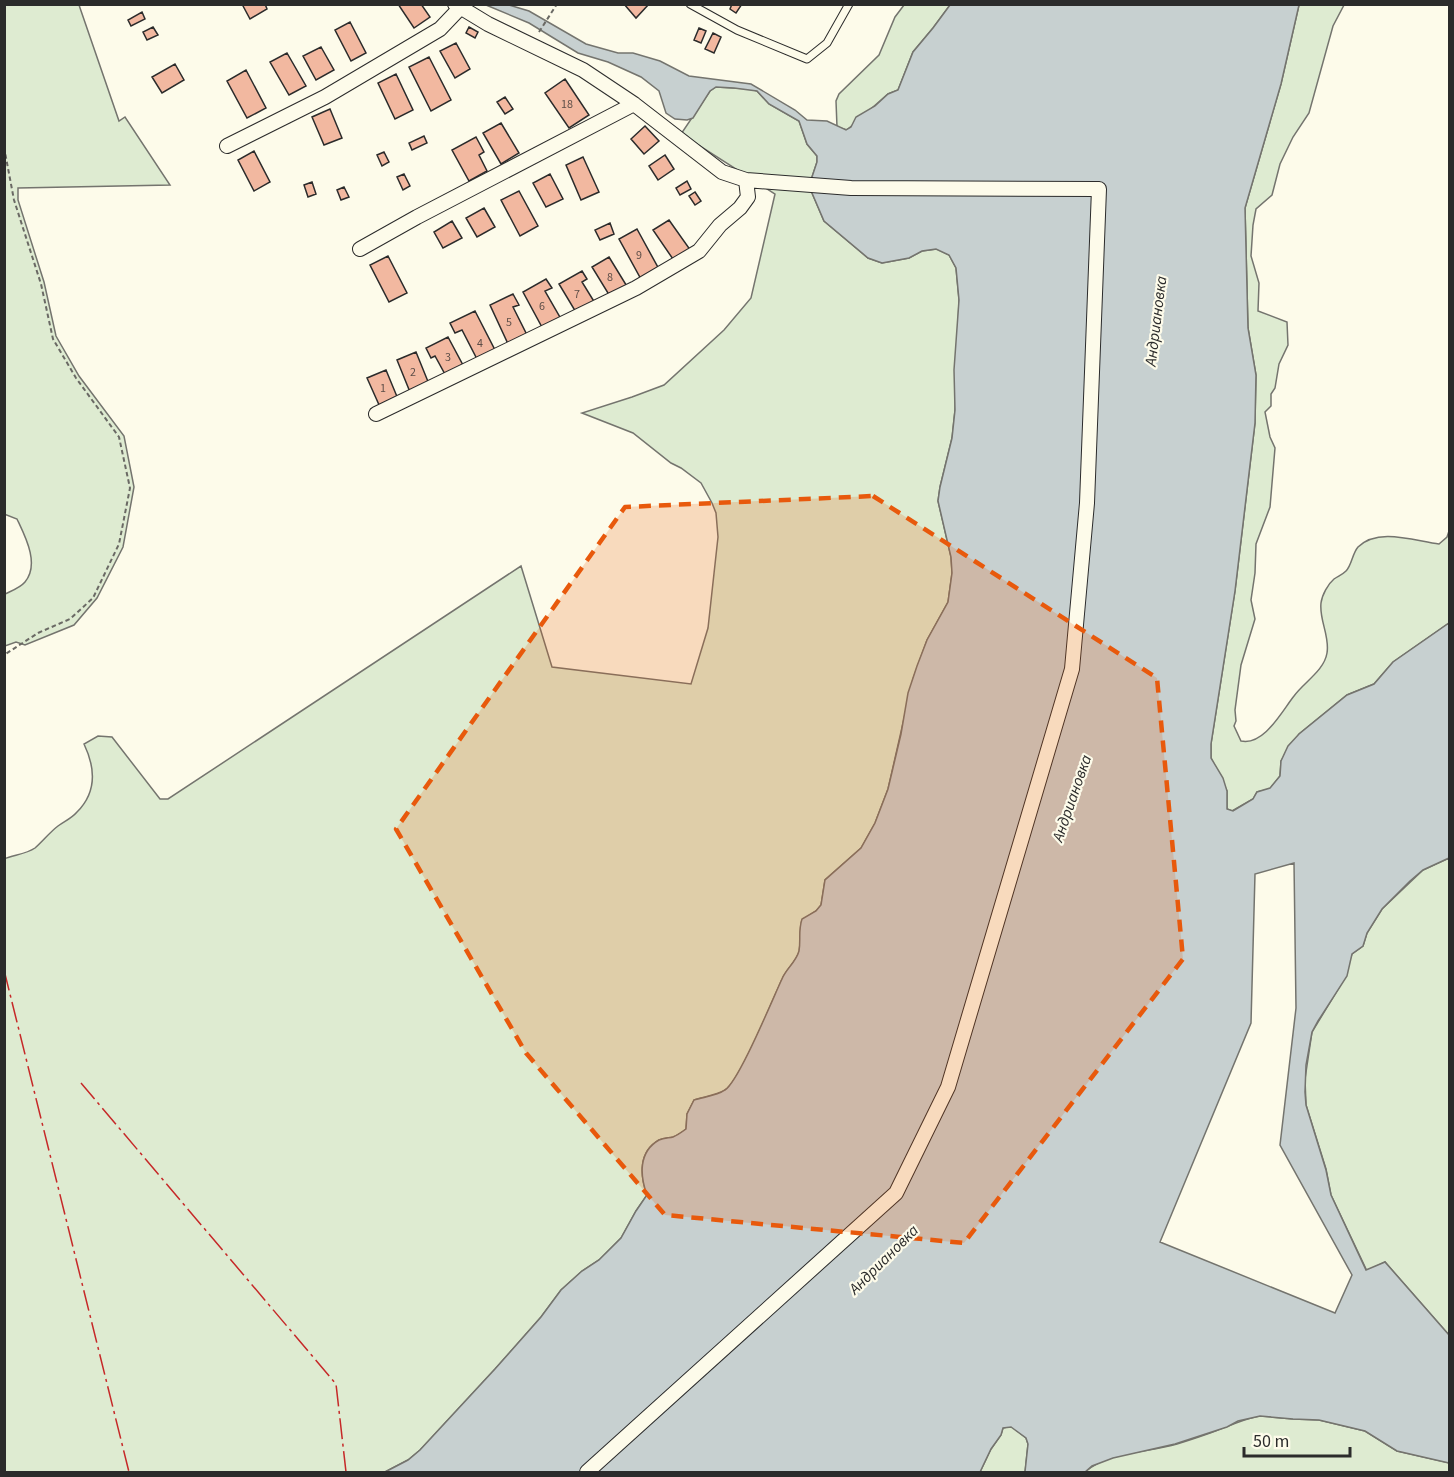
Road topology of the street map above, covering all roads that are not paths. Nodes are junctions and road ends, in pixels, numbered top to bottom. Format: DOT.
graph roads {
  1 [pos="690,4"];
  2 [pos="849,4"];
  3 [pos="457,6"];
  4 [pos="634,104"];
  5 [pos="227,146"];
  6 [pos="746,180"];
  7 [pos="360,249"];
  8 [pos="376,414"];
  9 [pos="587,1473"];
  1 -- 2 [label="lane"];
  3 -- 4 [label="street"];
  3 -- 5 [label="street"];
  4 -- 6 [label="street"];
  4 -- 7 [label="street"];
  6 -- 8 [label="street"];
  6 -- 9 [label="street"];
}
